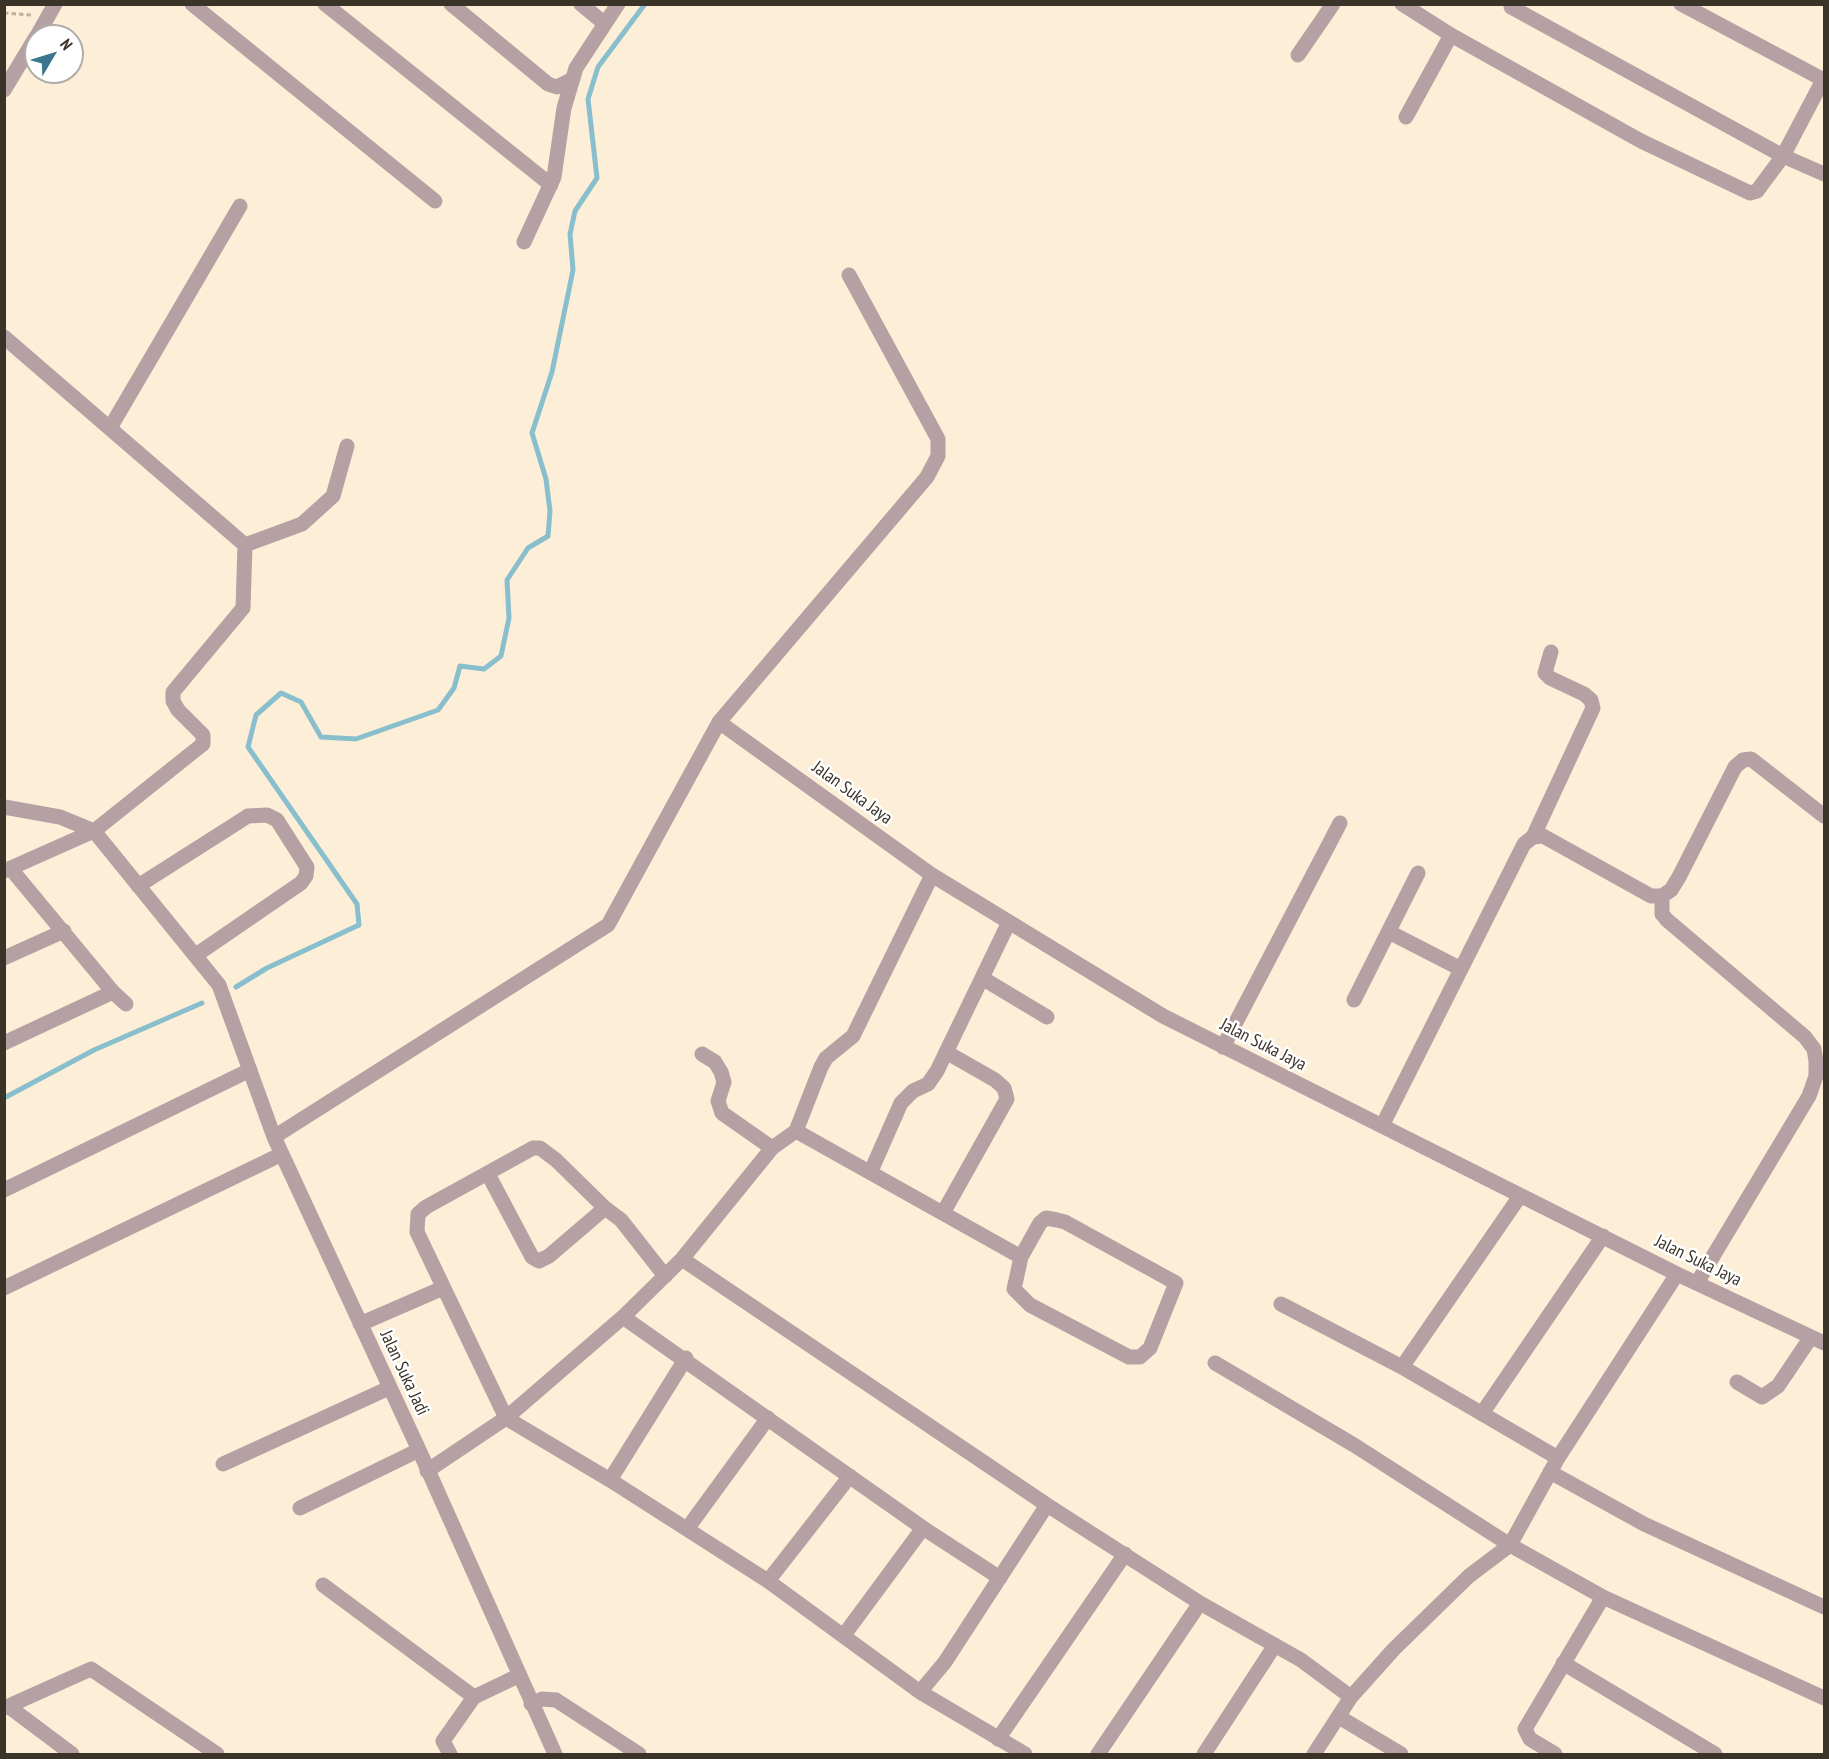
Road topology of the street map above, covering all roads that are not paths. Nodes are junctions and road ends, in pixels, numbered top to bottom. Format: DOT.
graph roads {
  1 [pos="192,4"];
  2 [pos="325,4"];
  3 [pos="451,4"];
  4 [pos="581,4"];
  5 [pos="618,4"];
  6 [pos="1333,4"];
  7 [pos="1402,4"];
  8 [pos="1681,4"];
  9 [pos="1510,7"];
  10 [pos="52,11"];
  11 [pos="44,24"];
  12 [pos="605,24"];
  13 [pos="1451,35"];
  14 [pos="1298,55"];
  15 [pos="24,57"];
  16 [pos="1824,79"];
  17 [pos="573,80"];
  18 [pos="4,90"];
  19 [pos="1406,117"];
  20 [pos="1783,156"];
  21 [pos="1824,174"];
  22 [pos="551,185"];
  23 [pos="435,201"];
  24 [pos="240,206"];
  25 [pos="524,242"];
  26 [pos="849,275"];
  27 [pos="4,337"];
  28 [pos="110,428"];
  29 [pos="347,446"];
  30 [pos="245,545"];
  31 [pos="1551,652"];
  32 [pos="719,722"];
  33 [pos="4,807"];
  34 [pos="1824,816"];
  35 [pos="1340,823"];
  36 [pos="93,831"];
  37 [pos="1533,837"];
  38 [pos="8,870"];
  39 [pos="1418,873"];
  40 [pos="932,875"];
  41 [pos="138,886"];
  42 [pos="1662,896"];
  43 [pos="1009,922"];
  44 [pos="64,931"];
  45 [pos="1389,932"];
  46 [pos="195,955"];
  47 [pos="4,958"];
  48 [pos="1461,969"];
  49 [pos="982,978"];
  50 [pos="113,992"];
  51 [pos="1354,1000"];
  52 [pos="126,1004"];
  53 [pos="1047,1017"];
  54 [pos="4,1043"];
  55 [pos="1223,1047"];
  56 [pos="946,1052"];
  57 [pos="702,1054"];
  58 [pos="250,1070"];
  59 [pos="1382,1126"];
  60 [pos="796,1131"];
  61 [pos="274,1137"];
  62 [pos="772,1148"];
  63 [pos="282,1154"];
  64 [pos="871,1171"];
  65 [pos="488,1174"];
  66 [pos="4,1190"];
  67 [pos="1520,1196"];
  68 [pos="605,1208"];
  69 [pos="943,1213"];
  70 [pos="1603,1236"];
  71 [pos="1021,1257"];
  72 [pos="682,1260"];
  73 [pos="1677,1274"];
  74 [pos="665,1276"];
  75 [pos="1697,1283"];
  76 [pos="4,1288"];
  77 [pos="443,1288"];
  78 [pos="1281,1304"];
  79 [pos="623,1317"];
  80 [pos="360,1324"];
  81 [pos="1818,1340"];
  82 [pos="686,1358"];
  83 [pos="1215,1363"];
  84 [pos="1402,1367"];
  85 [pos="1737,1382"];
  86 [pos="389,1388"];
  87 [pos="1483,1412"];
  88 [pos="506,1418"];
  89 [pos="768,1418"];
  90 [pos="419,1450"];
  91 [pos="1558,1458"];
  92 [pos="223,1464"];
  93 [pos="427,1471"];
  94 [pos="1550,1472"];
  95 [pos="850,1476"];
  96 [pos="610,1480"];
  97 [pos="1047,1505"];
  98 [pos="300,1508"];
  99 [pos="923,1528"];
  100 [pos="687,1529"];
  101 [pos="1510,1545"];
  102 [pos="1125,1554"];
  103 [pos="999,1578"];
  104 [pos="768,1581"];
  105 [pos="323,1585"];
  106 [pos="1603,1597"];
  107 [pos="1200,1603"];
  108 [pos="1824,1606"];
  109 [pos="844,1635"];
  110 [pos="1275,1645"];
  111 [pos="1563,1663"];
  112 [pos="518,1676"];
  113 [pos="920,1692"];
  114 [pos="474,1697"];
  115 [pos="1351,1697"];
  116 [pos="1824,1698"];
  117 [pos="531,1704"];
  118 [pos="6,1707"];
  119 [pos="1339,1717"];
  120 [pos="999,1739"];
  121 [pos="72,1755"];
  122 [pos="217,1755"];
  123 [pos="450,1755"];
  124 [pos="555,1755"];
  125 [pos="639,1755"];
  126 [pos="1025,1755"];
  127 [pos="1098,1755"];
  128 [pos="1204,1755"];
  129 [pos="1314,1755"];
  130 [pos="1401,1755"];
  131 [pos="1555,1755"];
  132 [pos="1715,1755"];
  1 -- 23 [label="street"];
  2 -- 22 [label="street"];
  3 -- 17 [label="street"];
  4 -- 12 [label="street"];
  5 -- 12 [label="street"];
  6 -- 14 [label="street"];
  7 -- 13 [label="street"];
  8 -- 16 [label="street"];
  9 -- 20 [label="street"];
  10 -- 11 [label="street"];
  12 -- 17 [label="street"];
  13 -- 19 [label="street"];
  13 -- 20 [label="street"];
  15 -- 18 [label="street"];
  16 -- 20 [label="street"];
  17 -- 22 [label="street"];
  20 -- 21 [label="street"];
  22 -- 25 [label="street"];
  24 -- 28 [label="street"];
  26 -- 32 [label="street"];
  27 -- 28 [label="street"];
  28 -- 30 [label="street"];
  29 -- 30 [label="street"];
  30 -- 36 [label="street"];
  31 -- 37 [label="street"];
  32 -- 40 [label="street, Jalan Suka Jaya"];
  32 -- 61 [label="street"];
  33 -- 36 [label="street"];
  34 -- 42 [label="street"];
  35 -- 55 [label="street"];
  36 -- 38 [label="street"];
  36 -- 41 [label="street, Jalan Suka Jadi"];
  37 -- 42 [label="street"];
  37 -- 48 [label="street"];
  38 -- 44 [label="street"];
  39 -- 45 [label="street"];
  40 -- 43 [label="street, Jalan Suka Jaya"];
  40 -- 60 [label="street"];
  41 -- 46 [label="street, Jalan Suka Jadi"];
  41 -- 46 [label="street"];
  42 -- 75 [label="street"];
  43 -- 49 [label="street"];
  43 -- 55 [label="street, Jalan Suka Jaya"];
  44 -- 47 [label="street"];
  44 -- 50 [label="street"];
  45 -- 48 [label="street"];
  45 -- 51 [label="street"];
  46 -- 58 [label="street, Jalan Suka Jadi"];
  48 -- 59 [label="street"];
  49 -- 53 [label="street"];
  49 -- 56 [label="street"];
  50 -- 52 [label="street"];
  50 -- 54 [label="street"];
  55 -- 59 [label="street, Jalan Suka Jaya"];
  56 -- 64 [label="street"];
  56 -- 69 [label="street"];
  57 -- 62 [label="street"];
  58 -- 61 [label="street, Jalan Suka Jadi"];
  58 -- 66 [label="street"];
  59 -- 67 [label="street, Jalan Suka Jaya"];
  60 -- 62 [label="street"];
  60 -- 64 [label="street"];
  61 -- 63 [label="street, Jalan Suka Jadi"];
  62 -- 72 [label="street"];
  63 -- 76 [label="street"];
  63 -- 80 [label="street, Jalan Suka Jadi"];
  64 -- 69 [label="street"];
  65 -- 68 [label="street"];
  65 -- 68 [label="street"];
  65 -- 77 [label="street"];
  67 -- 70 [label="street, Jalan Suka Jaya"];
  67 -- 84 [label="street"];
  68 -- 74 [label="street"];
  69 -- 71 [label="street"];
  70 -- 73 [label="street, Jalan Suka Jaya"];
  70 -- 87 [label="street"];
  71 -- 71 [label="street"];
  72 -- 74 [label="street"];
  72 -- 97 [label="street"];
  73 -- 75 [label="street, Jalan Suka Jaya"];
  73 -- 91 [label="street"];
  74 -- 79 [label="street"];
  75 -- 81 [label="street, Jalan Suka Jaya"];
  77 -- 80 [label="street"];
  77 -- 88 [label="street"];
  78 -- 84 [label="street"];
  79 -- 82 [label="street"];
  79 -- 88 [label="street"];
  80 -- 86 [label="street, Jalan Suka Jadi"];
  81 -- 85 [label="street"];
  82 -- 89 [label="street"];
  82 -- 96 [label="street"];
  83 -- 101 [label="street"];
  84 -- 87 [label="street"];
  86 -- 90 [label="street, Jalan Suka Jadi"];
  86 -- 92 [label="street"];
  87 -- 91 [label="street"];
  88 -- 93 [label="street"];
  88 -- 96 [label="street"];
  89 -- 95 [label="street"];
  89 -- 100 [label="street"];
  90 -- 93 [label="street, Jalan Suka Jadi"];
  90 -- 98 [label="street"];
  91 -- 94 [label="street"];
  93 -- 112 [label="street, Jalan Suka Jadi"];
  94 -- 101 [label="street"];
  94 -- 108 [label="street"];
  95 -- 99 [label="street"];
  95 -- 104 [label="street"];
  96 -- 100 [label="street"];
  97 -- 102 [label="street"];
  97 -- 103 [label="street"];
  99 -- 103 [label="street"];
  99 -- 109 [label="street"];
  100 -- 104 [label="street"];
  101 -- 106 [label="street"];
  101 -- 115 [label="street"];
  102 -- 107 [label="street"];
  102 -- 120 [label="street"];
  103 -- 113 [label="street"];
  104 -- 109 [label="street"];
  105 -- 114 [label="street"];
  106 -- 111 [label="street"];
  106 -- 116 [label="street"];
  107 -- 110 [label="street"];
  107 -- 127 [label="street"];
  109 -- 113 [label="street"];
  110 -- 115 [label="street"];
  110 -- 128 [label="street"];
  111 -- 131 [label="street"];
  111 -- 132 [label="street"];
  112 -- 114 [label="street"];
  112 -- 117 [label="street, Jalan Suka Jadi"];
  113 -- 120 [label="street"];
  114 -- 123 [label="street"];
  115 -- 119 [label="street"];
  117 -- 124 [label="street, Jalan Suka Jadi"];
  117 -- 125 [label="street"];
  118 -- 121 [label="street"];
  118 -- 122 [label="street"];
  119 -- 129 [label="street"];
  119 -- 130 [label="street"];
  120 -- 126 [label="street"];
}
